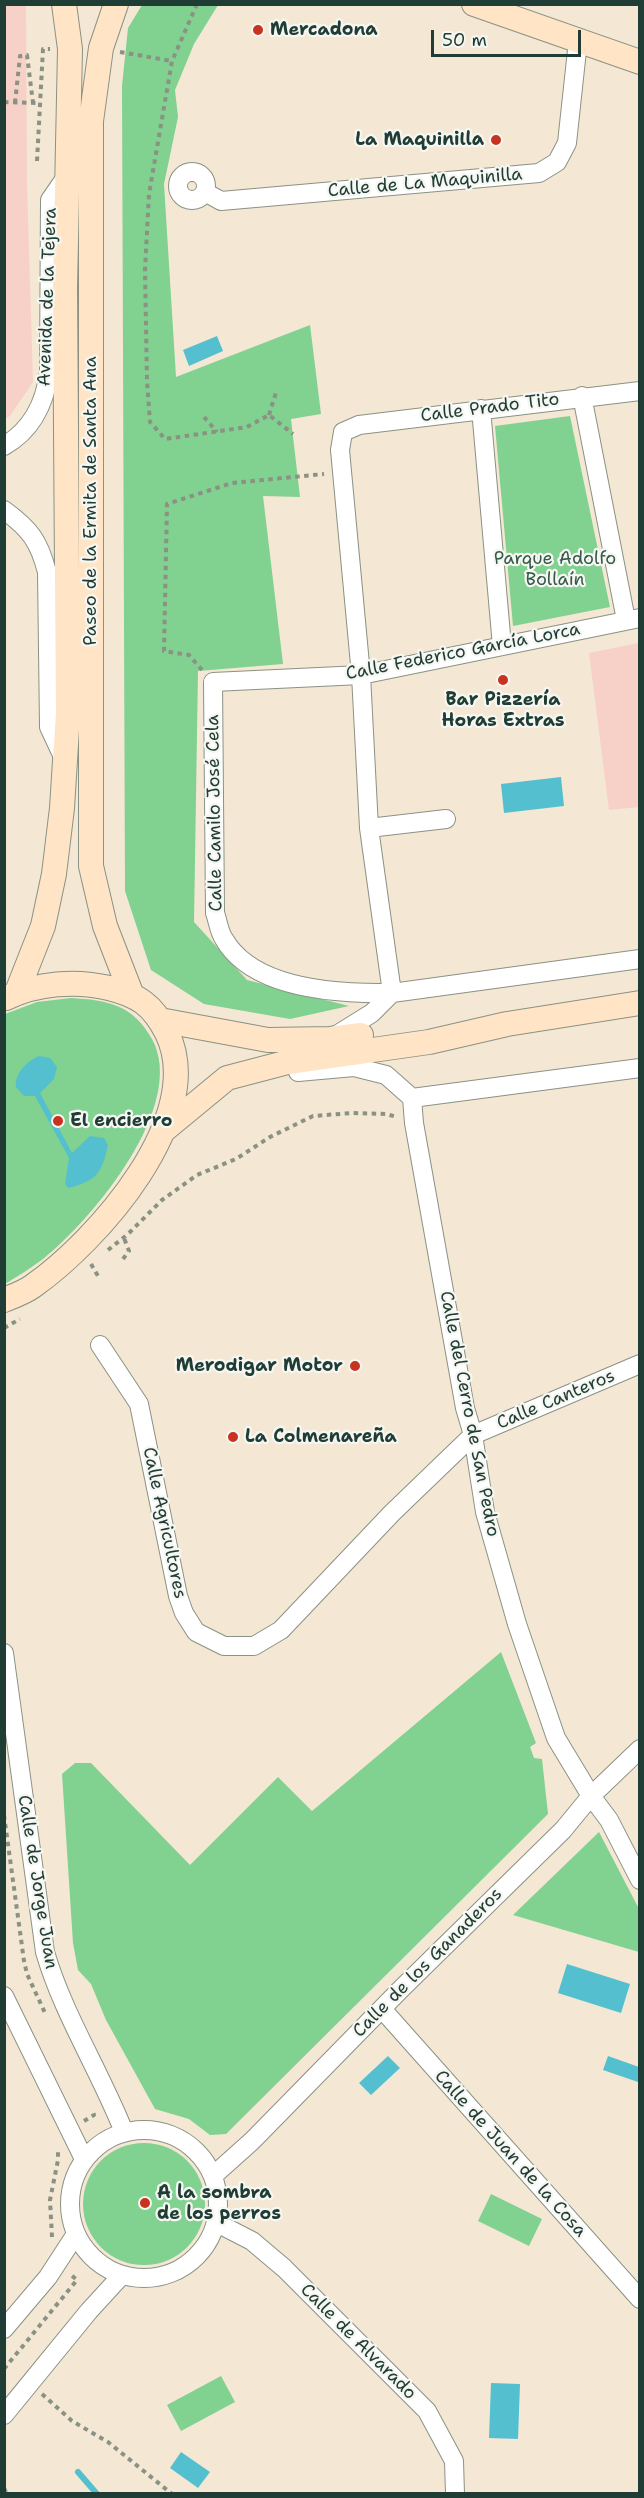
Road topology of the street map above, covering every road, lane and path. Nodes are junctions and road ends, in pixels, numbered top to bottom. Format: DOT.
graph roads {
  1 [pos="64,4"];
  2 [pos="116,4"];
  3 [pos="196,4"];
  4 [pos="474,4"];
  5 [pos="578,41"];
  6 [pos="101,48"];
  7 [pos="172,60"];
  8 [pos="639,62"];
  9 [pos="4,102"];
  10 [pos="15,103"];
  11 [pos="33,104"];
  12 [pos="38,161"];
  13 [pos="68,174"];
  14 [pos="205,192"];
  15 [pos="277,389"];
  16 [pos="639,391"];
  17 [pos="582,396"];
  18 [pos="481,409"];
  19 [pos="268,415"];
  20 [pos="204,417"];
  21 [pos="218,432"];
  22 [pos="293,434"];
  23 [pos="4,446"];
  24 [pos="343,472"];
  25 [pos="4,510"];
  26 [pos="633,619"];
  27 [pos="502,646"];
  28 [pos="360,675"];
  29 [pos="213,682"];
  30 [pos="65,761"];
  31 [pos="446,819"];
  32 [pos="369,828"];
  33 [pos="639,959"];
  34 [pos="131,993"];
  35 [pos="392,993"];
  36 [pos="11,995"];
  37 [pos="639,1003"];
  38 [pos="160,1020"];
  39 [pos="507,1024"];
  40 [pos="330,1039"];
  41 [pos="639,1068"];
  42 [pos="227,1077"];
  43 [pos="412,1098"];
  44 [pos="414,1123"];
  45 [pos="162,1132"];
  46 [pos="124,1238"];
  47 [pos="123,1259"];
  48 [pos="98,1276"];
  49 [pos="4,1300"];
  50 [pos="27,1315"];
  51 [pos="4,1328"];
  52 [pos="100,1345"];
  53 [pos="639,1364"];
  54 [pos="473,1435"];
  55 [pos="4,1653"];
  56 [pos="639,1749"];
  57 [pos="591,1796"];
  58 [pos="639,1880"];
  59 [pos="4,1996"];
  60 [pos="382,2009"];
  61 [pos="94,2115"];
  62 [pos="69,2130"];
  63 [pos="124,2132"];
  64 [pos="84,2159"];
  65 [pos="214,2175"];
  66 [pos="217,2223"];
  67 [pos="76,2234"];
  68 [pos="50,2244"];
  69 [pos="122,2275"];
  70 [pos="77,2280"];
  71 [pos="639,2299"];
  72 [pos="4,2330"];
  73 [pos="4,2369"];
  74 [pos="31,2384"];
  75 [pos="4,2415"];
  76 [pos="4,2488"];
  77 [pos="7,2493"];
  78 [pos="172,2493"];
  79 [pos="455,2493"];
  1 -- 13 [label="main road, Paseo de la Ermita de Santa Ana"];
  2 -- 6 [label="main road, Paseo de la Ermita de Santa Ana"];
  3 -- 7 [label="path"];
  4 -- 5 [label="main road"];
  5 -- 8 [label="main road"];
  5 -- 14 [label="street, Calle de La Maquinilla"];
  6 -- 7 [label="path"];
  6 -- 34 [label="main road, Paseo de la Ermita de Santa Ana"];
  7 -- 21 [label="path"];
  9 -- 10 [label="path"];
  10 -- 11 [label="path"];
  10 -- 11 [label="path"];
  11 -- 12 [label="path"];
  13 -- 23 [label="street, Avenida de la Tejera"];
  13 -- 30 [label="main road, Paseo de la Ermita de Santa Ana"];
  15 -- 19 [label="path"];
  16 -- 17 [label="street, Calle Prado Tito"];
  17 -- 18 [label="street, Calle Prado Tito"];
  17 -- 26 [label="street"];
  18 -- 24 [label="street, Calle Prado Tito"];
  18 -- 27 [label="street"];
  19 -- 21 [label="path"];
  19 -- 22 [label="path"];
  20 -- 21 [label="path"];
  24 -- 28 [label="street"];
  24 -- 29 [label="path"];
  25 -- 30 [label="street"];
  26 -- 27 [label="street, Calle Federico García Lorca"];
  27 -- 28 [label="street, Calle Federico García Lorca"];
  28 -- 29 [label="street, Calle Federico García Lorca"];
  28 -- 32 [label="street"];
  29 -- 35 [label="street, Calle Camilo José Cela"];
  30 -- 36 [label="main road, Paseo de la Ermita de Santa Ana"];
  31 -- 32 [label="street"];
  32 -- 35 [label="street"];
  33 -- 35 [label="street, Calle Camilo José Cela"];
  34 -- 36 [label="main road"];
  34 -- 38 [label="main road"];
  35 -- 40 [label="street"];
  37 -- 39 [label="main road"];
  38 -- 40 [label="main road"];
  38 -- 45 [label="main road"];
  39 -- 40 [label="main road"];
  39 -- 42 [label="main road"];
  41 -- 43 [label="street"];
  42 -- 43 [label="street"];
  42 -- 45 [label="main road"];
  43 -- 44 [label="street, Calle del Cerro de San Pedro"];
  44 -- 46 [label="path"];
  44 -- 54 [label="street, Calle del Cerro de San Pedro"];
  45 -- 49 [label="main road"];
  46 -- 47 [label="path"];
  46 -- 48 [label="path"];
  50 -- 51 [label="path"];
  52 -- 54 [label="street, Calle Agricultores"];
  53 -- 54 [label="street, Calle Canteros"];
  54 -- 57 [label="street, Calle del Cerro de San Pedro"];
  55 -- 63 [label="street, Calle de Jorge Juan"];
  56 -- 57 [label="street, Calle de los Ganaderos"];
  57 -- 58 [label="street, Calle del Cerro de San Pedro"];
  57 -- 60 [label="street, Calle de los Ganaderos"];
  59 -- 62 [label="street"];
  60 -- 65 [label="street, Calle de los Ganaderos"];
  60 -- 71 [label="street, Calle de Juan de la Cosa"];
  61 -- 62 [label="path"];
  62 -- 64 [label="street"];
  62 -- 68 [label="path"];
  63 -- 64 [label="street"];
  63 -- 65 [label="street"];
  64 -- 67 [label="street"];
  65 -- 66 [label="street"];
  66 -- 69 [label="street"];
  66 -- 79 [label="street, Calle de Alvarado"];
  67 -- 69 [label="street"];
  67 -- 72 [label="street"];
  69 -- 74 [label="street"];
  70 -- 73 [label="path"];
  74 -- 75 [label="street"];
  74 -- 78 [label="path"];
  76 -- 77 [label="path"];
}
